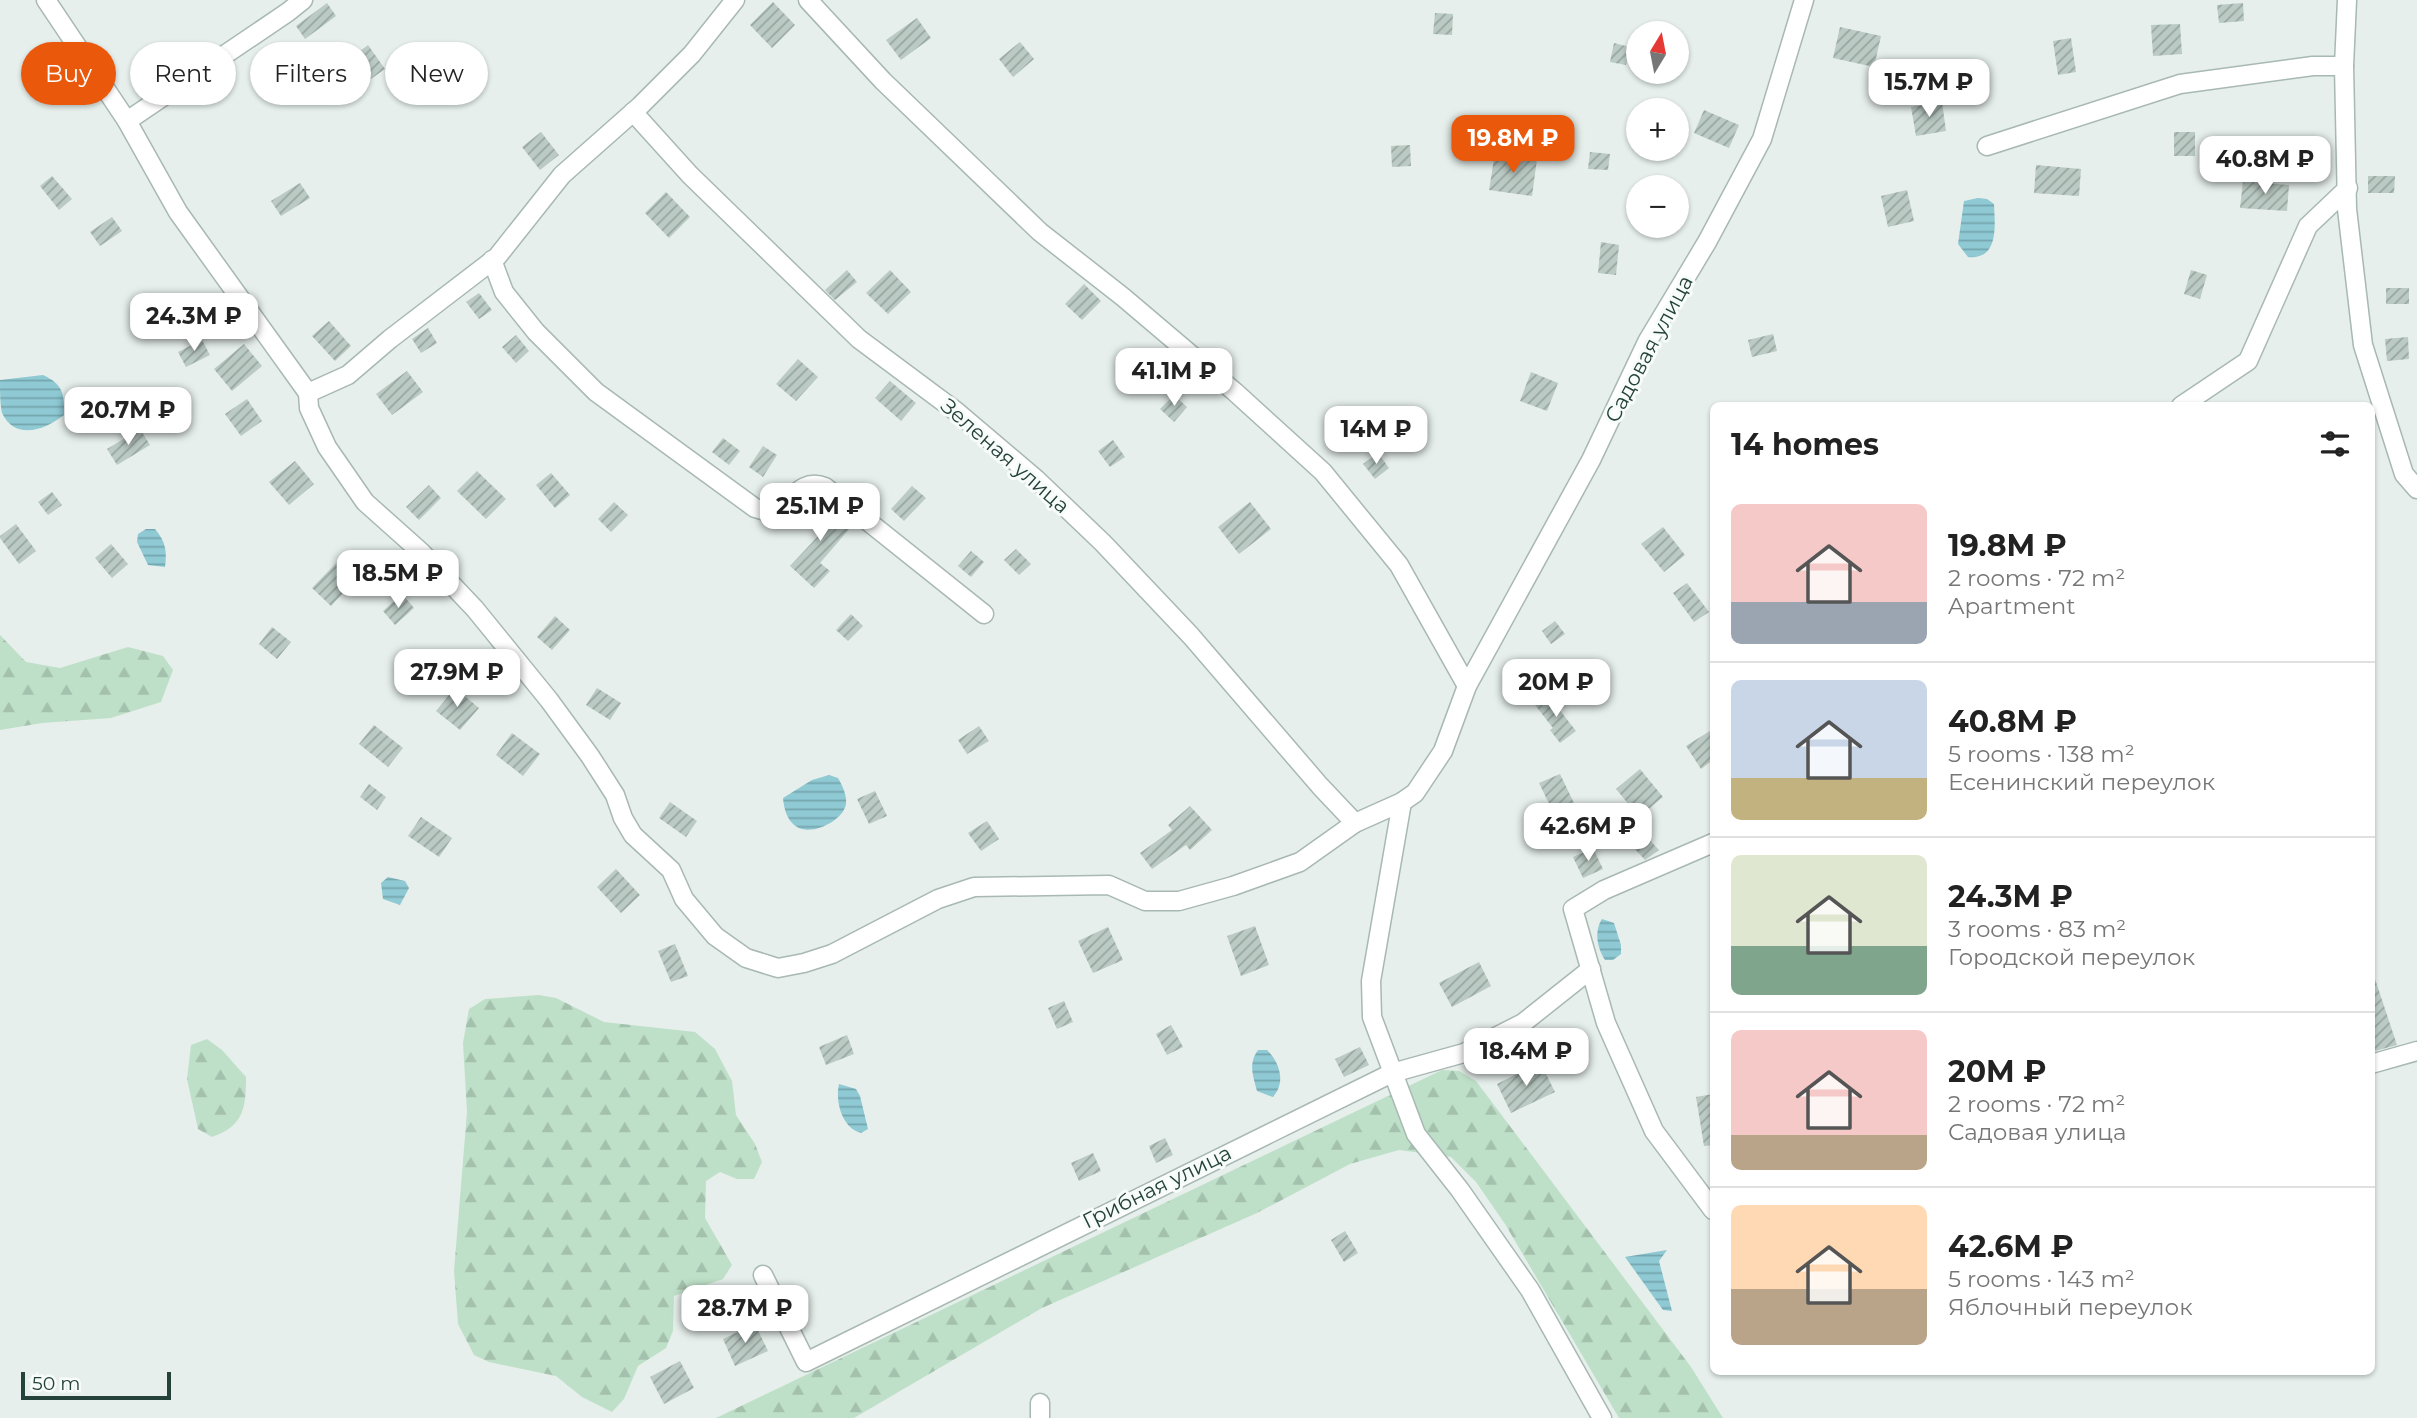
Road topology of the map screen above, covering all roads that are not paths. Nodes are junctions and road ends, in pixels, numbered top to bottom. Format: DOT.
graph roads {
  1 [pos="46,0"];
  2 [pos="303,0"];
  3 [pos="735,0"];
  4 [pos="808,0"];
  5 [pos="1804,0"];
  6 [pos="2347,0"];
  7 [pos="2344,66"];
  8 [pos="633,112"];
  9 [pos="127,121"];
  10 [pos="1987,146"];
  11 [pos="2348,188"];
  12 [pos="492,260"];
  13 [pos="308,393"];
  14 [pos="2187,402"];
  15 [pos="2417,489"];
  16 [pos="984,614"];
  17 [pos="1467,686"];
  18 [pos="1402,802"];
  19 [pos="1355,823"];
  20 [pos="1710,844"];
  21 [pos="1591,969"];
  22 [pos="2417,1051"];
  23 [pos="2375,1063"];
  24 [pos="1392,1073"];
  25 [pos="1710,1205"];
  26 [pos="762,1275"];
  27 [pos="1602,1418"];
  1 -- 9 [label="street"];
  2 -- 9 [label="street"];
  3 -- 8 [label="street"];
  4 -- 17 [label="street"];
  5 -- 17 [label="street, Садовая улица"];
  6 -- 7 [label="street"];
  7 -- 10 [label="street"];
  7 -- 11 [label="street"];
  8 -- 12 [label="street"];
  8 -- 19 [label="street, Зеленая улица"];
  9 -- 13 [label="street"];
  11 -- 14 [label="street"];
  11 -- 15 [label="street"];
  12 -- 13 [label="street"];
  12 -- 16 [label="street"];
  13 -- 19 [label="street"];
  17 -- 18 [label="street, Садовая улица"];
  18 -- 19 [label="street"];
  18 -- 24 [label="street"];
  20 -- 21 [label="street"];
  21 -- 24 [label="street, Грибная улица"];
  21 -- 25 [label="street"];
  22 -- 23 [label="street"];
  24 -- 26 [label="street, Грибная улица"];
  24 -- 27 [label="street"];
}
